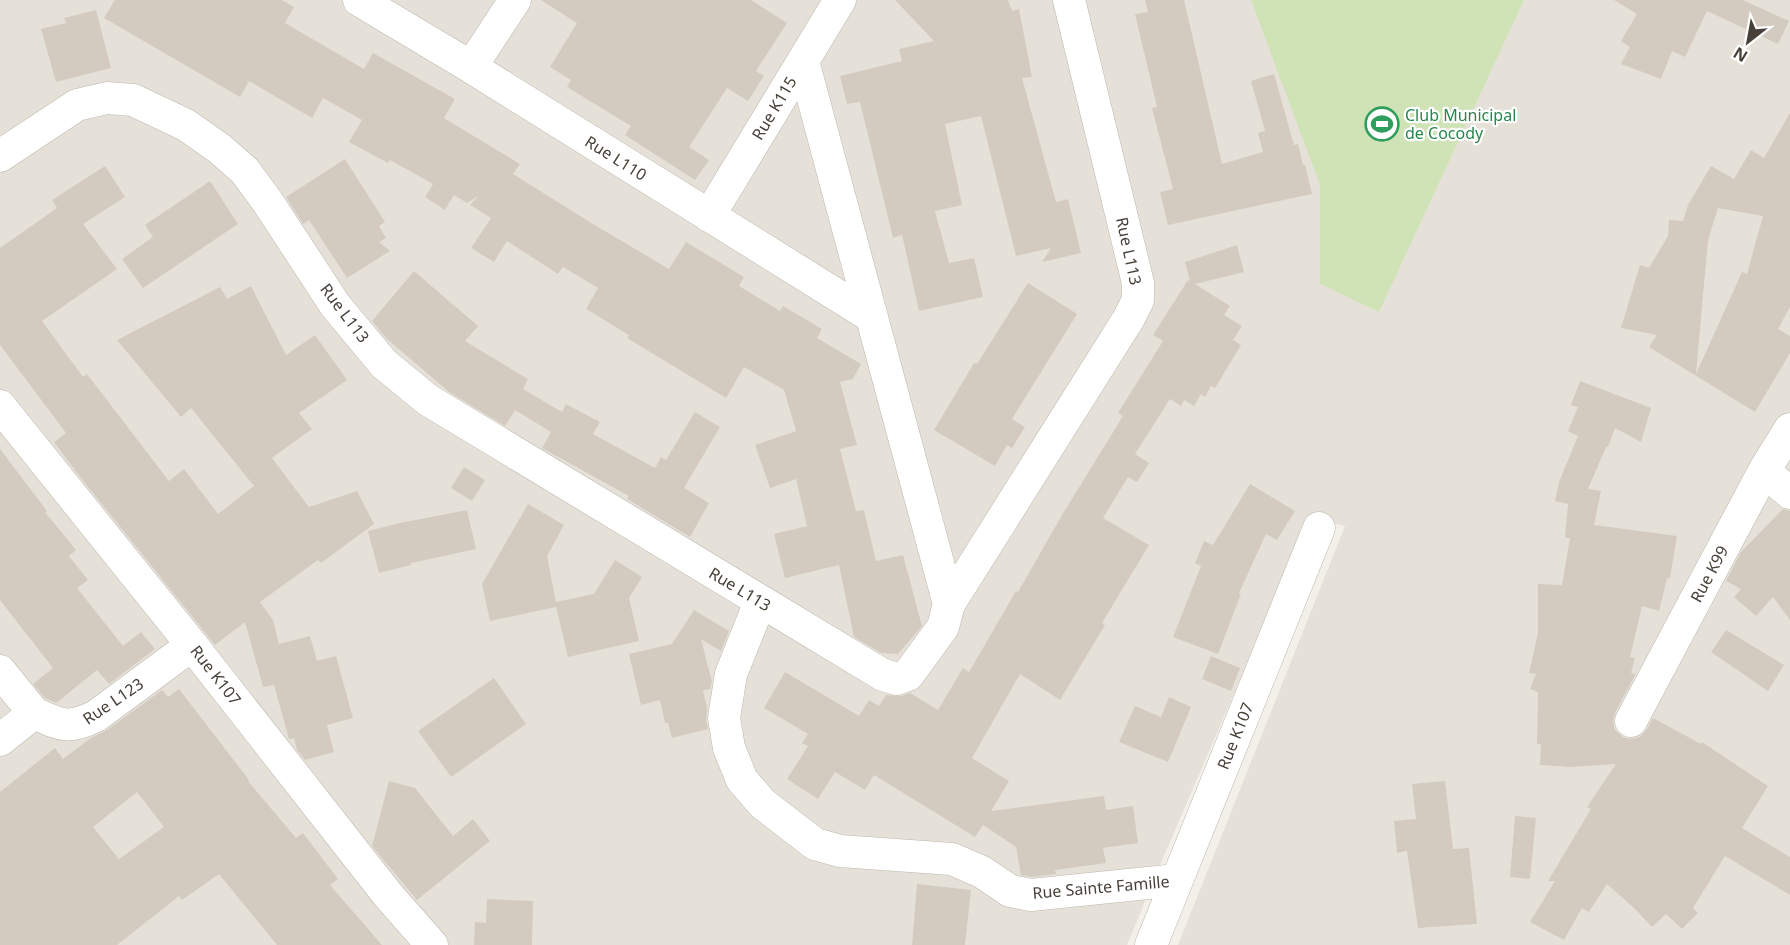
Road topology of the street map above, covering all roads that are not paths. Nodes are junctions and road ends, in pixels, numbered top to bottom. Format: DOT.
graph roads {
  1 [pos="359,0"];
  2 [pos="515,0"];
  3 [pos="840,0"];
  4 [pos="1069,0"];
  5 [pos="803,61"];
  6 [pos="471,67"];
  7 [pos="0,156"];
  8 [pos="709,216"];
  9 [pos="872,317"];
  10 [pos="0,406"];
  11 [pos="1790,429"];
  12 [pos="1764,471"];
  13 [pos="1790,493"];
  14 [pos="1319,528"];
  15 [pos="760,602"];
  16 [pos="949,604"];
  17 [pos="192,645"];
  18 [pos="0,671"];
  19 [pos="34,713"];
  20 [pos="1631,721"];
  21 [pos="0,740"];
  22 [pos="1177,879"];
  23 [pos="432,945"];
  24 [pos="1151,945"];
  1 -- 6 [label="street, Rue L110"];
  2 -- 6 [label="street"];
  3 -- 5 [label="street, Rue K115"];
  4 -- 16 [label="street, Rue L113"];
  5 -- 8 [label="street, Rue K115"];
  5 -- 9 [label="street"];
  6 -- 8 [label="street, Rue L110"];
  7 -- 15 [label="street, Rue L113"];
  8 -- 9 [label="street, Rue L110"];
  9 -- 16 [label="street"];
  10 -- 17 [label="street, Rue K107"];
  11 -- 12 [label="street, Rue K99"];
  12 -- 13 [label="street"];
  12 -- 20 [label="street, Rue K99"];
  14 -- 22 [label="street, Rue K107"];
  15 -- 16 [label="street, Rue L113"];
  15 -- 22 [label="street, Rue Sainte Famille"];
  17 -- 19 [label="street, Rue L123"];
  17 -- 23 [label="street, Rue K107"];
  18 -- 19 [label="street"];
  19 -- 21 [label="street"];
  22 -- 24 [label="street, Rue K107"];
}
